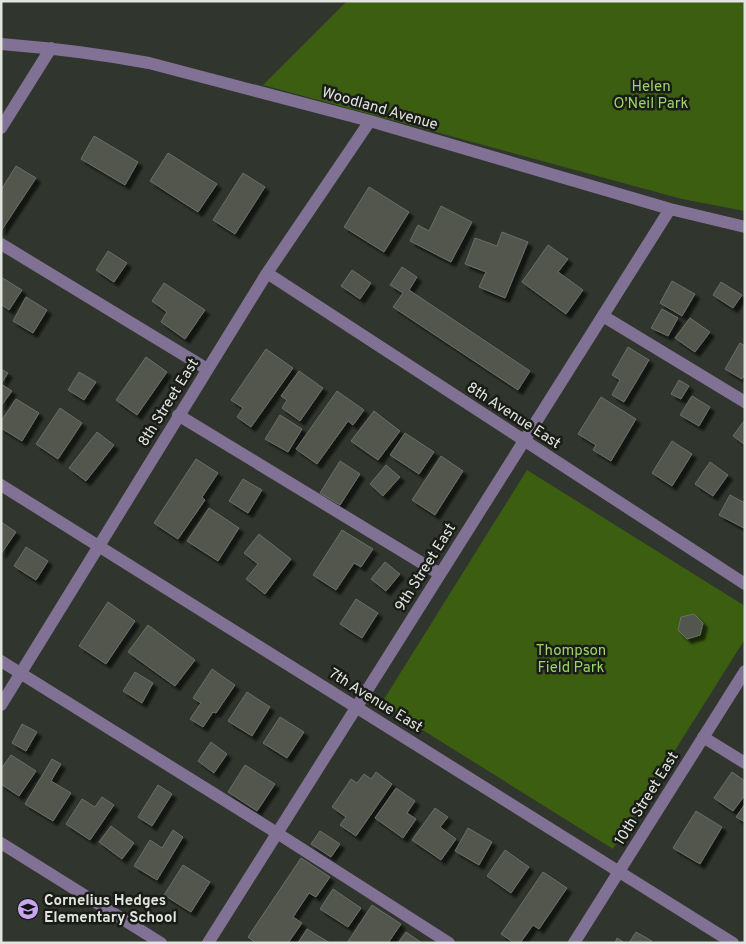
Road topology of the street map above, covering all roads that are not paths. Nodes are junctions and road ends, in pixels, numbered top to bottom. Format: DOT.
graph roads {
  1 [pos="1,44"];
  2 [pos="50,48"];
  3 [pos="370,121"];
  4 [pos="1,128"];
  5 [pos="670,209"];
  6 [pos="745,227"];
  7 [pos="1,244"];
  8 [pos="266,272"];
  9 [pos="603,316"];
  10 [pos="207,369"];
  11 [pos="745,402"];
  12 [pos="178,416"];
  13 [pos="524,441"];
  14 [pos="1,485"];
  15 [pos="98,545"];
  16 [pos="440,574"];
  17 [pos="745,584"];
  18 [pos="1,661"];
  19 [pos="745,671"];
  20 [pos="20,673"];
  21 [pos="1,705"];
  22 [pos="356,707"];
  23 [pos="703,737"];
  24 [pos="745,763"];
  25 [pos="277,833"];
  26 [pos="1,843"];
  27 [pos="619,871"];
  28 [pos="161,943"];
  29 [pos="208,943"];
  30 [pos="449,943"];
  31 [pos="574,943"];
  32 [pos="733,943"];
  1 -- 2 [label="street, Woodland Avenue"];
  2 -- 3 [label="street, Woodland Avenue"];
  2 -- 4 [label="street"];
  3 -- 5 [label="street, Woodland Avenue"];
  3 -- 8 [label="street, 8th Street East"];
  5 -- 6 [label="street, Woodland Avenue"];
  5 -- 9 [label="street, 9th Street East"];
  7 -- 10 [label="street"];
  8 -- 10 [label="street, 8th Street East"];
  8 -- 13 [label="street, 8th Avenue East"];
  9 -- 11 [label="street"];
  9 -- 13 [label="street, 9th Street East"];
  10 -- 12 [label="street, 8th Street East"];
  12 -- 15 [label="street, 8th Street East"];
  12 -- 16 [label="street"];
  13 -- 16 [label="street, 9th Street East"];
  13 -- 17 [label="street, 8th Avenue East"];
  14 -- 15 [label="street, 7th Avenue East"];
  15 -- 20 [label="street, 8th Street East"];
  15 -- 22 [label="street, 7th Avenue East"];
  16 -- 22 [label="street, 9th Street East"];
  18 -- 20 [label="street"];
  19 -- 23 [label="street, 10th Street East"];
  20 -- 21 [label="street, 8th Street East"];
  20 -- 25 [label="street"];
  22 -- 25 [label="street, 9th Street East"];
  22 -- 27 [label="street, 7th Avenue East"];
  23 -- 24 [label="street"];
  23 -- 27 [label="street, 10th Street East"];
  25 -- 29 [label="street, 9th Street East"];
  25 -- 30 [label="street"];
  26 -- 28 [label="street"];
  27 -- 31 [label="street, 10th Street East"];
  27 -- 32 [label="street, 7th Avenue East"];
}
